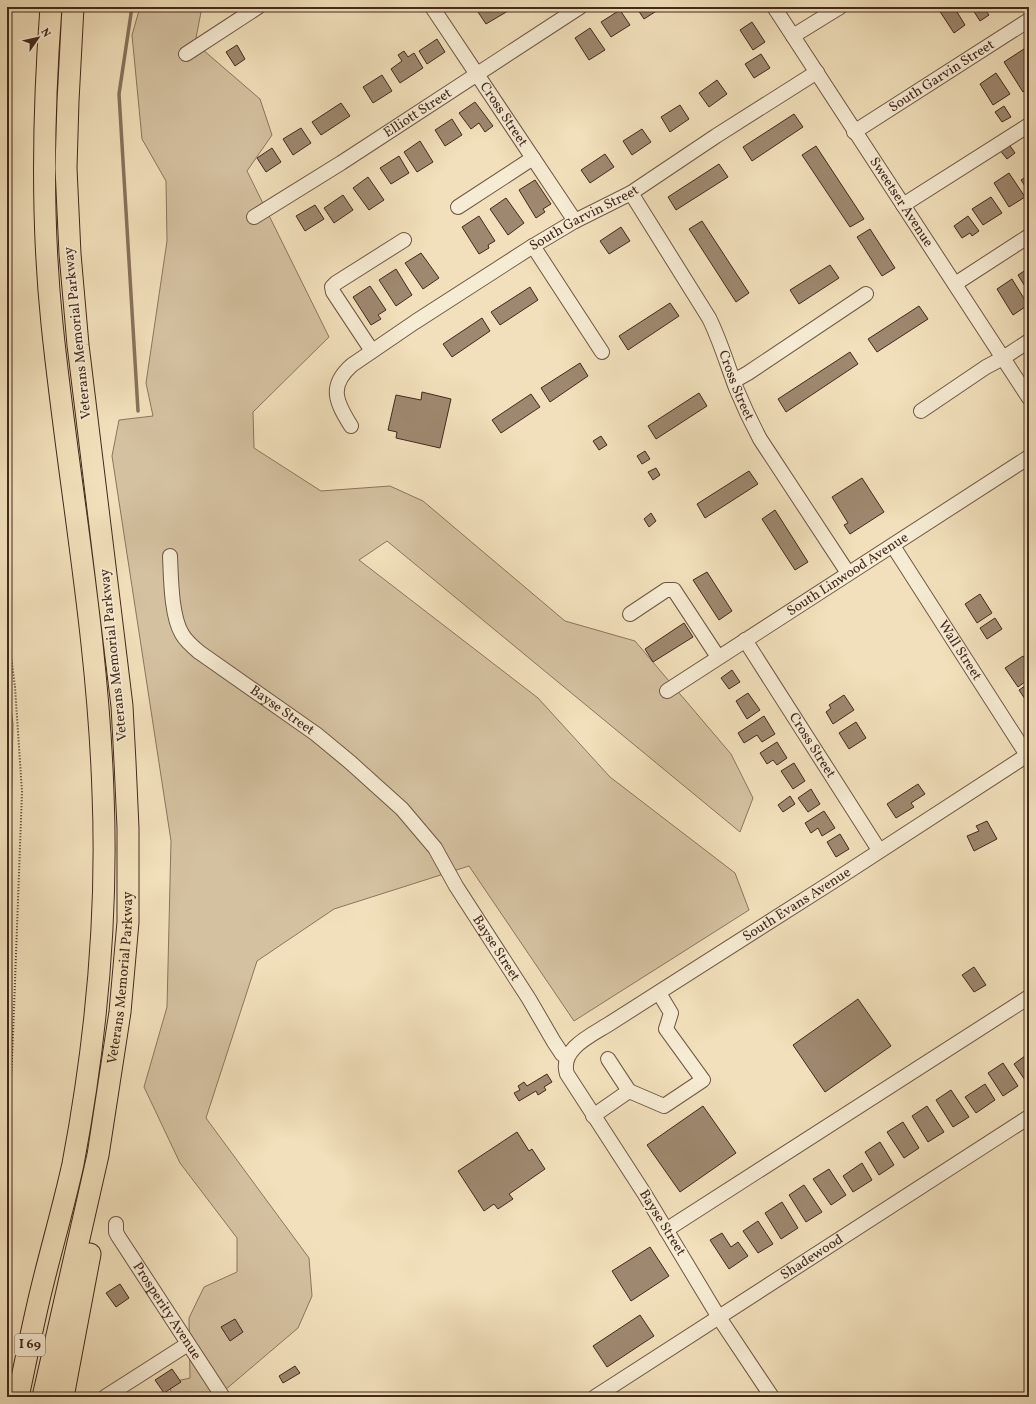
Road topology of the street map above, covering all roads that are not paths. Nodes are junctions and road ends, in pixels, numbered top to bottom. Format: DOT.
graph roads {
  1 [pos="51,7"];
  2 [pos="73,7"];
  3 [pos="258,7"];
  4 [pos="432,7"];
  5 [pos="580,7"];
  6 [pos="774,7"];
  7 [pos="840,7"];
  8 [pos="1029,20"];
  9 [pos="793,36"];
  10 [pos="186,54"];
  11 [pos="817,72"];
  12 [pos="477,74"];
  13 [pos="1029,125"];
  14 [pos="854,132"];
  15 [pos="533,158"];
  16 [pos="631,193"];
  17 [pos="903,205"];
  18 [pos="458,207"];
  19 [pos="254,217"];
  20 [pos="575,220"];
  21 [pos="1029,236"];
  22 [pos="404,240"];
  23 [pos="533,246"];
  24 [pos="955,284"];
  25 [pos="866,294"];
  26 [pos="1029,341"];
  27 [pos="372,352"];
  28 [pos="602,352"];
  29 [pos="1003,358"];
  30 [pos="734,381"];
  31 [pos="1029,398"];
  32 [pos="921,411"];
  33 [pos="351,426"];
  34 [pos="1029,457"];
  35 [pos="892,546"];
  36 [pos="170,556"];
  37 [pos="848,574"];
  38 [pos="630,614"];
  39 [pos="745,640"];
  40 [pos="718,657"];
  41 [pos="667,691"];
  42 [pos="1028,755"];
  43 [pos="879,850"];
  44 [pos="658,993"];
  45 [pos="1029,997"];
  46 [pos="120,1012"];
  47 [pos="567,1058"];
  48 [pos="608,1059"];
  49 [pos="630,1091"];
  50 [pos="593,1116"];
  51 [pos="1029,1117"];
  52 [pos="116,1224"];
  53 [pos="666,1230"];
  54 [pos="718,1316"];
  55 [pos="188,1344"];
  56 [pos="18,1397"];
  57 [pos="43,1397"];
  58 [pos="63,1397"];
  59 [pos="105,1397"];
  60 [pos="223,1397"];
  61 [pos="595,1397"];
  62 [pos="772,1397"];
  1 -- 56 [label="highway, Veterans Memorial Parkway / I 69"];
  2 -- 46 [label="highway, Veterans Memorial Parkway"];
  3 -- 10 [label="street"];
  4 -- 12 [label="street, Cross Street"];
  5 -- 12 [label="street, Elliott Street"];
  6 -- 9 [label="street, Sweetser Avenue"];
  7 -- 9 [label="street"];
  8 -- 14 [label="street, South Garvin Street"];
  9 -- 11 [label="street, Sweetser Avenue"];
  11 -- 14 [label="street, Sweetser Avenue"];
  11 -- 16 [label="street, South Garvin Street"];
  12 -- 15 [label="street, Cross Street"];
  12 -- 19 [label="street, Elliott Street"];
  13 -- 17 [label="street"];
  14 -- 17 [label="street, Sweetser Avenue"];
  15 -- 18 [label="street"];
  15 -- 20 [label="street, Cross Street"];
  16 -- 20 [label="street, South Garvin Street"];
  16 -- 30 [label="street, Cross Street"];
  17 -- 24 [label="street, Sweetser Avenue"];
  20 -- 23 [label="street, South Garvin Street"];
  21 -- 24 [label="street"];
  22 -- 27 [label="street"];
  23 -- 27 [label="street, South Garvin Street"];
  23 -- 28 [label="street"];
  24 -- 29 [label="street, Sweetser Avenue"];
  25 -- 30 [label="street"];
  26 -- 29 [label="street"];
  27 -- 33 [label="street, South Garvin Street"];
  29 -- 31 [label="street, Sweetser Avenue"];
  29 -- 32 [label="street"];
  30 -- 37 [label="street, Cross Street"];
  34 -- 35 [label="street, South Linwood Avenue"];
  35 -- 37 [label="street, South Linwood Avenue"];
  35 -- 42 [label="street, Wall Street"];
  36 -- 47 [label="street, Bayse Street"];
  37 -- 39 [label="street, South Linwood Avenue"];
  38 -- 40 [label="street"];
  39 -- 40 [label="street, South Linwood Avenue"];
  39 -- 43 [label="street, Cross Street"];
  40 -- 41 [label="street, South Linwood Avenue"];
  42 -- 43 [label="street, South Evans Avenue"];
  43 -- 44 [label="street, South Evans Avenue"];
  44 -- 47 [label="street, South Evans Avenue"];
  44 -- 49 [label="street"];
  45 -- 53 [label="street"];
  46 -- 57 [label="highway, Veterans Memorial Parkway / I 69"];
  46 -- 58 [label="highway"];
  47 -- 50 [label="street, Bayse Street"];
  48 -- 49 [label="street"];
  49 -- 50 [label="street"];
  50 -- 53 [label="street, Bayse Street"];
  51 -- 54 [label="street, Shadewood"];
  52 -- 55 [label="street, Prosperity Avenue"];
  53 -- 54 [label="street, Bayse Street"];
  54 -- 61 [label="street, Shadewood"];
  54 -- 62 [label="street, Bayse Street"];
  55 -- 59 [label="street"];
  55 -- 60 [label="street, Prosperity Avenue"];
}
